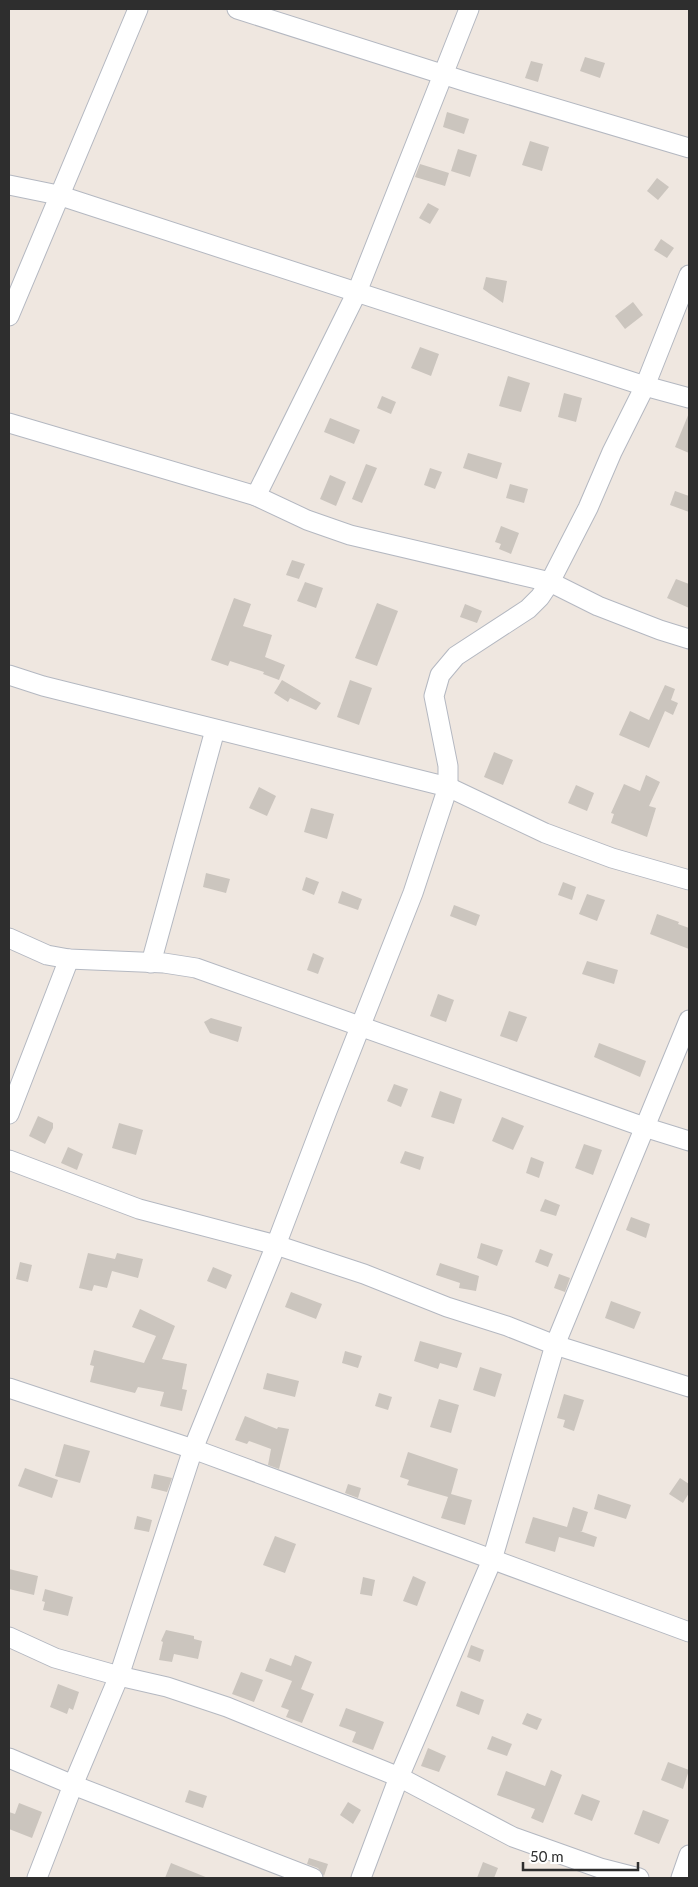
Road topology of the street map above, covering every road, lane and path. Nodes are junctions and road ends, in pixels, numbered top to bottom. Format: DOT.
graph roads {
  1 [pos="138,9"];
  2 [pos="237,9"];
  3 [pos="469,9"];
  4 [pos="444,74"];
  5 [pos="689,148"];
  6 [pos="9,185"];
  7 [pos="58,195"];
  8 [pos="689,275"];
  9 [pos="357,292"];
  10 [pos="9,316"];
  11 [pos="645,386"];
  12 [pos="689,398"];
  13 [pos="9,422"];
  14 [pos="256,496"];
  15 [pos="550,582"];
  16 [pos="689,639"];
  17 [pos="9,676"];
  18 [pos="215,730"];
  19 [pos="448,787"];
  20 [pos="689,880"];
  21 [pos="9,938"];
  22 [pos="69,959"];
  23 [pos="151,963"];
  24 [pos="689,1020"];
  25 [pos="360,1027"];
  26 [pos="9,1114"];
  27 [pos="644,1127"];
  28 [pos="689,1140"];
  29 [pos="9,1160"];
  30 [pos="276,1245"];
  31 [pos="555,1345"];
  32 [pos="689,1387"];
  33 [pos="9,1388"];
  34 [pos="192,1449"];
  35 [pos="492,1560"];
  36 [pos="689,1632"];
  37 [pos="9,1637"];
  38 [pos="119,1676"];
  39 [pos="9,1758"];
  40 [pos="399,1777"];
  41 [pos="73,1785"];
  42 [pos="689,1854"];
  43 [pos="37,1878"];
  44 [pos="313,1878"];
  45 [pos="361,1878"];
  46 [pos="639,1878"];
  47 [pos="681,1878"];
  1 -- 7 [label="street"];
  2 -- 4 [label="street"];
  3 -- 4 [label="street"];
  4 -- 5 [label="street"];
  4 -- 9 [label="street"];
  6 -- 7 [label="street"];
  7 -- 9 [label="street"];
  7 -- 10 [label="street"];
  8 -- 11 [label="street"];
  9 -- 11 [label="street"];
  9 -- 14 [label="street"];
  11 -- 12 [label="street"];
  11 -- 15 [label="street"];
  13 -- 14 [label="street"];
  14 -- 15 [label="street"];
  15 -- 16 [label="street"];
  15 -- 19 [label="street"];
  17 -- 18 [label="street"];
  18 -- 19 [label="street"];
  18 -- 23 [label="street"];
  19 -- 20 [label="street"];
  19 -- 25 [label="street"];
  21 -- 22 [label="street"];
  22 -- 23 [label="street"];
  22 -- 26 [label="street"];
  23 -- 25 [label="street"];
  24 -- 27 [label="street"];
  25 -- 27 [label="street"];
  25 -- 30 [label="street"];
  27 -- 28 [label="street"];
  27 -- 31 [label="street"];
  29 -- 30 [label="street"];
  30 -- 31 [label="street"];
  30 -- 34 [label="street"];
  31 -- 32 [label="street"];
  31 -- 35 [label="street"];
  33 -- 34 [label="street"];
  34 -- 35 [label="street"];
  34 -- 38 [label="street"];
  35 -- 36 [label="street"];
  35 -- 40 [label="street"];
  37 -- 38 [label="street"];
  38 -- 40 [label="street"];
  38 -- 41 [label="street"];
  39 -- 41 [label="street"];
  40 -- 45 [label="street"];
  40 -- 46 [label="street"];
  41 -- 43 [label="street"];
  41 -- 44 [label="street"];
  42 -- 47 [label="street"];
}
